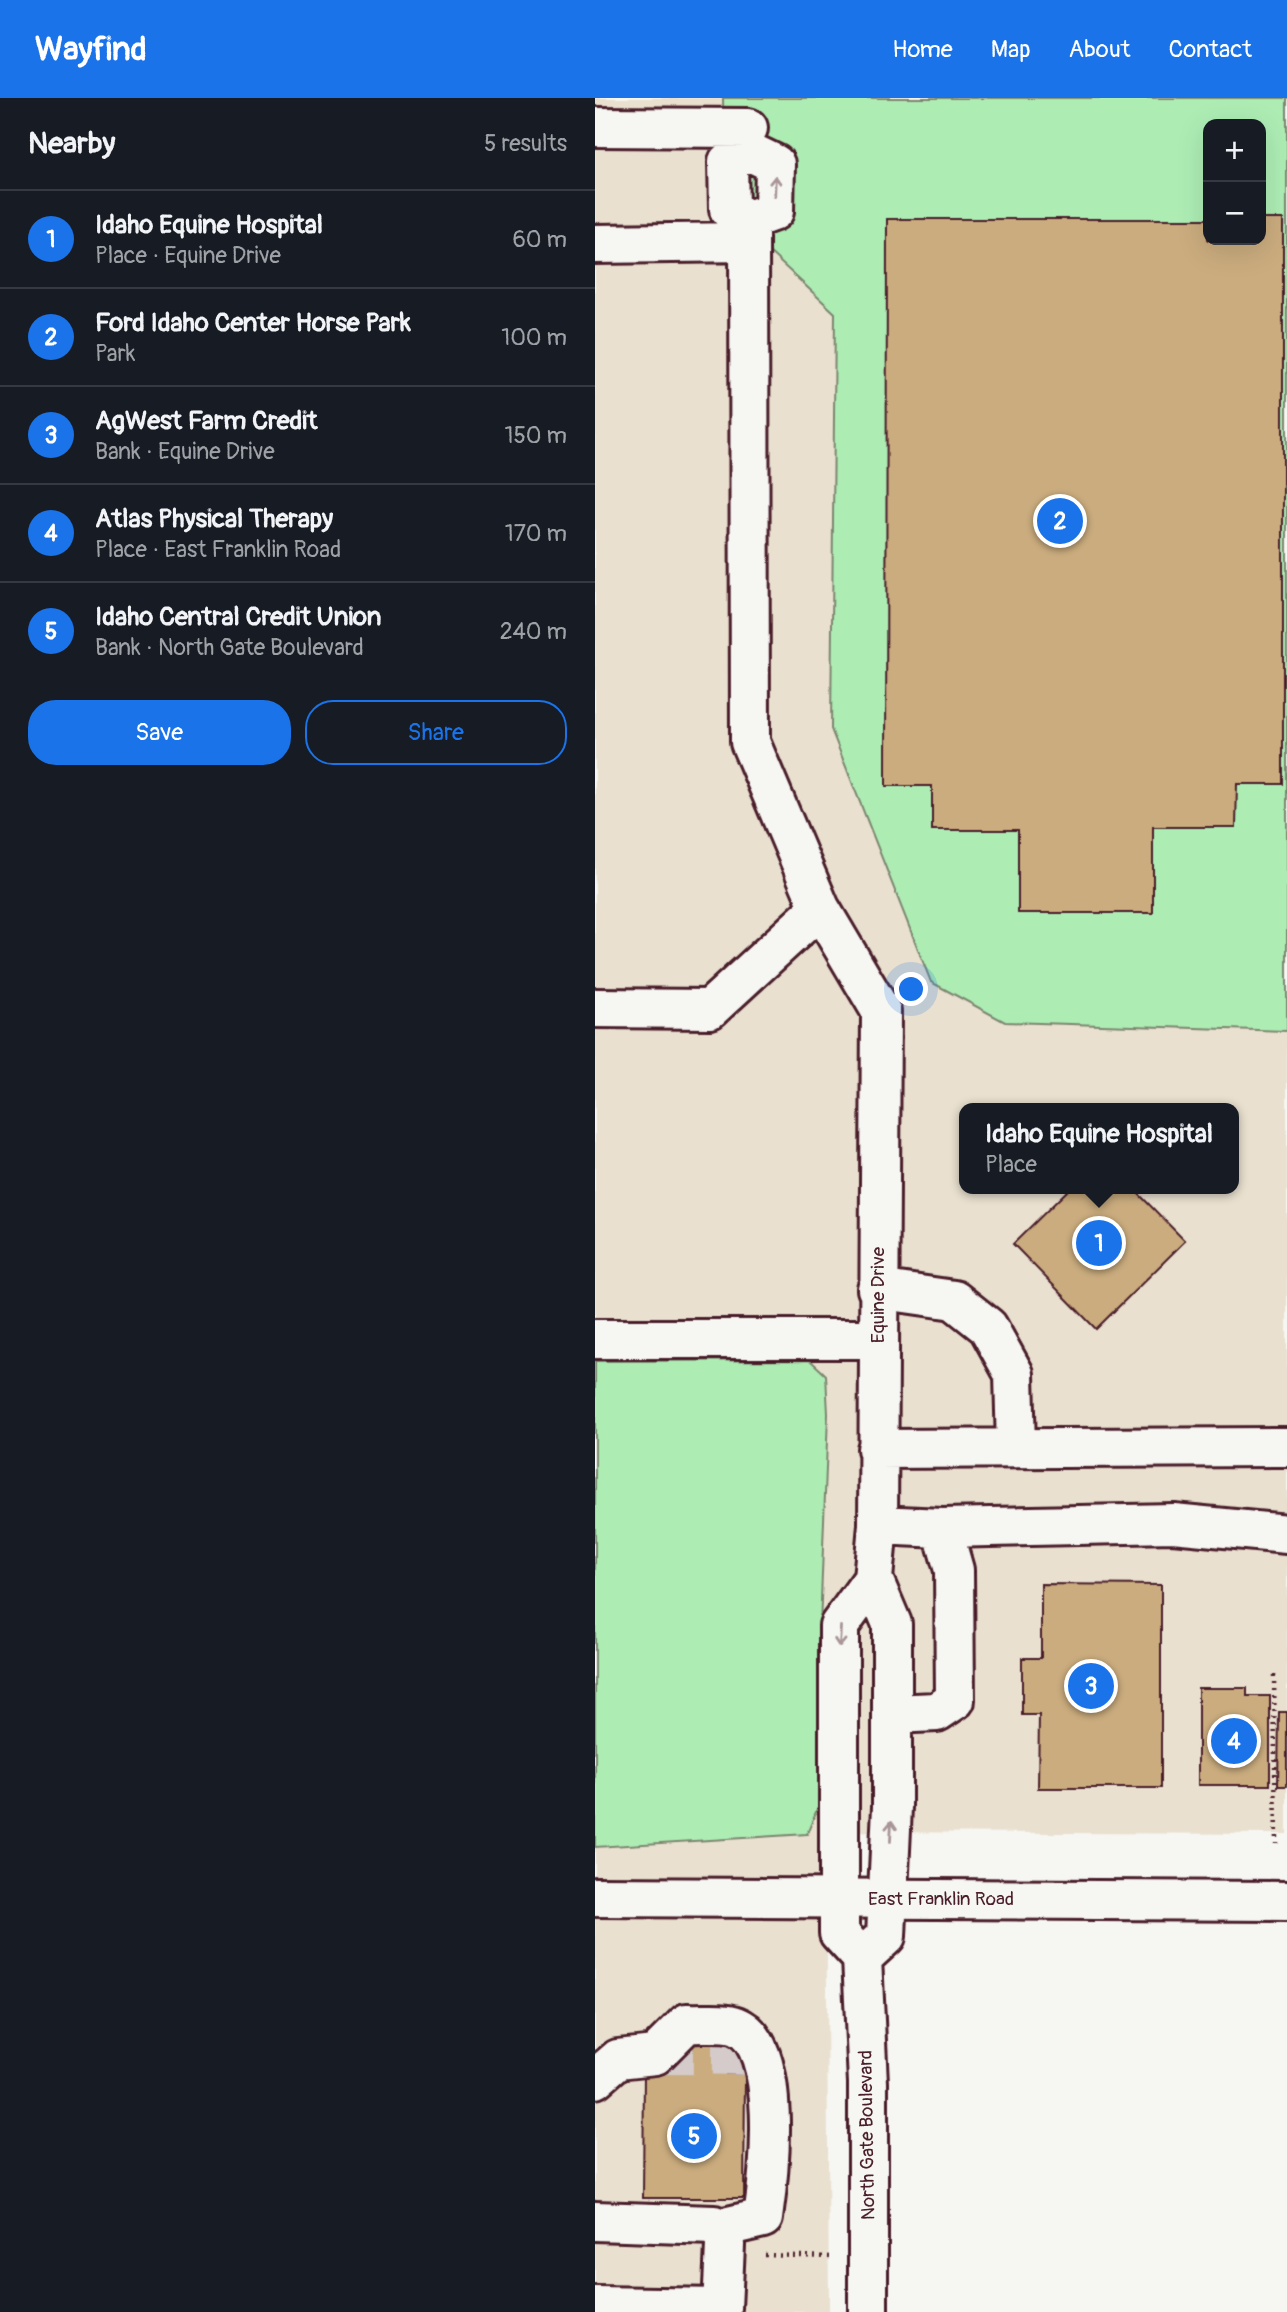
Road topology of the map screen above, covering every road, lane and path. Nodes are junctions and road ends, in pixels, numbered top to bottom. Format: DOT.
graph roads {
  1 [pos="748,126"];
  2 [pos="595,127"];
  3 [pos="749,231"];
  4 [pos="595,244"];
  5 [pos="820,908"];
  6 [pos="595,1008"];
  7 [pos="877,1289"];
  8 [pos="595,1339"];
  9 [pos="878,1339"];
  10 [pos="1287,1447"];
  11 [pos="1016,1448"];
  12 [pos="877,1449"];
  13 [pos="878,1525"];
  14 [pos="942,1528"];
  15 [pos="1287,1534"];
  16 [pos="873,1579"];
  17 [pos="1274,1675"];
  18 [pos="892,1714"];
  19 [pos="1276,1844"];
  20 [pos="595,1897"];
  21 [pos="841,1899"];
  22 [pos="888,1899"];
  23 [pos="1287,1901"];
  24 [pos="862,1958"];
  25 [pos="607,2069"];
  26 [pos="595,2221"];
  27 [pos="720,2228"];
  28 [pos="762,2233"];
  29 [pos="834,2257"];
  30 [pos="595,2306"];
  31 [pos="868,2312"];
  1 -- 2 [label="street"];
  1 -- 3 [label="street"];
  3 -- 4 [label="street"];
  3 -- 5 [label="street"];
  5 -- 6 [label="street"];
  5 -- 7 [label="street, Equine Drive"];
  7 -- 9 [label="street, Equine Drive"];
  7 -- 11 [label="street"];
  8 -- 9 [label="street"];
  9 -- 12 [label="street, Equine Drive"];
  10 -- 11 [label="street"];
  11 -- 12 [label="street"];
  12 -- 13 [label="street, Equine Drive"];
  13 -- 14 [label="street"];
  13 -- 16 [label="street, Equine Drive"];
  14 -- 15 [label="street"];
  14 -- 18 [label="street"];
  16 -- 18 [label="street, Equine Drive"];
  16 -- 21 [label="street, one-way"];
  17 -- 19 [label="path"];
  22 -- 18 [label="street, Equine Drive, one-way"];
  20 -- 21 [label="street, East Franklin Road"];
  21 -- 22 [label="street, East Franklin Road"];
  21 -- 24 [label="street"];
  22 -- 23 [label="street, East Franklin Road"];
  22 -- 24 [label="street"];
  24 -- 31 [label="street, North Gate Boulevard"];
  25 -- 28 [label="street"];
  26 -- 27 [label="street"];
  27 -- 28 [label="street"];
  27 -- 30 [label="street"];
  28 -- 29 [label="path"];
}
